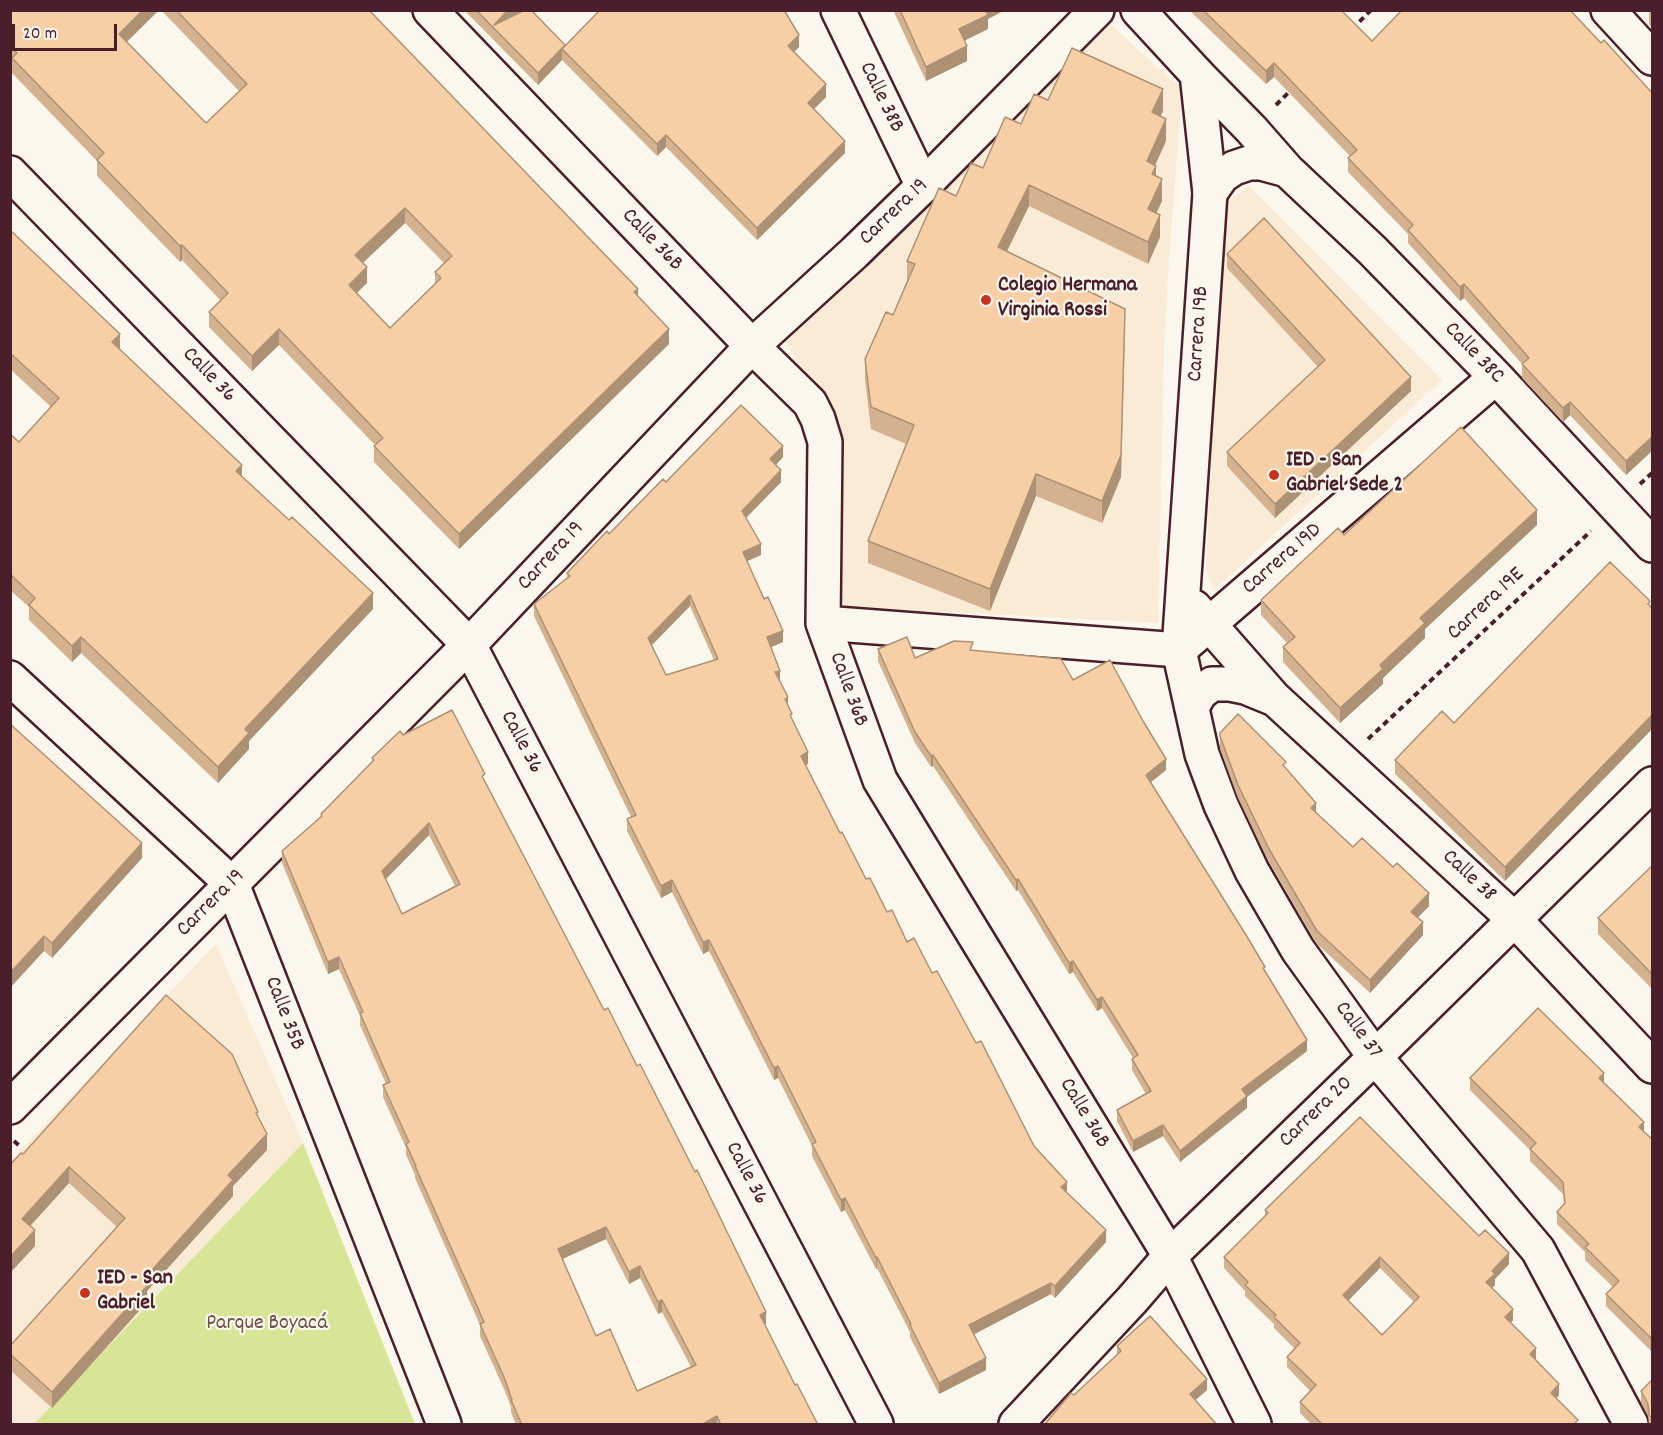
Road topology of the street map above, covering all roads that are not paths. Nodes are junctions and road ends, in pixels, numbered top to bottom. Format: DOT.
graph roads {
  1 [pos="430,10"];
  2 [pos="838,10"];
  3 [pos="1097,10"];
  4 [pos="1138,10"];
  5 [pos="1608,10"];
  6 [pos="1653,58"];
  7 [pos="1197,74"];
  8 [pos="1287,170"];
  9 [pos="10,173"];
  10 [pos="923,186"];
  11 [pos="1209,193"];
  12 [pos="752,346"];
  13 [pos="1496,377"];
  14 [pos="1653,545"];
  15 [pos="1182,594"];
  16 [pos="823,623"];
  17 [pos="1209,624"];
  18 [pos="469,645"];
  19 [pos="1179,650"];
  20 [pos="10,678"];
  21 [pos="1274,698"];
  22 [pos="1192,707"];
  23 [pos="1653,784"];
  24 [pos="232,884"];
  25 [pos="1515,920"];
  26 [pos="1375,1057"];
  27 [pos="1653,1066"];
  28 [pos="13,1100"];
  29 [pos="1170,1256"];
  30 [pos="444,1425"];
  31 [pos="876,1425"];
  32 [pos="1016,1425"];
  33 [pos="1254,1425"];
  34 [pos="1631,1425"];
  1 -- 12 [label="street, Calle 36B"];
  2 -- 10 [label="street, Calle 38B"];
  3 -- 10 [label="street, Carrera 19"];
  4 -- 7 [label="street, Calle 38C"];
  5 -- 6 [label="street"];
  7 -- 8 [label="street, Calle 38C"];
  7 -- 11 [label="street, Carrera 19B"];
  8 -- 11 [label="street, Calle 38C"];
  8 -- 13 [label="street, Calle 38C"];
  9 -- 18 [label="street, Calle 36"];
  10 -- 12 [label="street, Carrera 19"];
  11 -- 15 [label="street, Carrera 19B"];
  12 -- 16 [label="street, Calle 36B"];
  12 -- 18 [label="street, Carrera 19"];
  13 -- 14 [label="street, Calle 38C"];
  13 -- 17 [label="street, Carrera 19D"];
  15 -- 17 [label="street, Calle 38"];
  15 -- 19 [label="street, Calle 37"];
  16 -- 19 [label="street"];
  16 -- 29 [label="street, Calle 36B"];
  17 -- 19 [label="street, Carrera 19D"];
  17 -- 21 [label="street, Calle 38"];
  18 -- 24 [label="street, Carrera 19"];
  18 -- 31 [label="street, Calle 36"];
  19 -- 22 [label="street, Calle 37"];
  20 -- 24 [label="street, Calle 35B"];
  21 -- 22 [label="street, Calle 38"];
  21 -- 25 [label="street, Calle 38"];
  22 -- 26 [label="street, Calle 37"];
  23 -- 25 [label="street, Carrera 20"];
  24 -- 28 [label="street, Carrera 19"];
  24 -- 30 [label="street, Calle 35B"];
  25 -- 26 [label="street, Carrera 20"];
  25 -- 27 [label="street, Calle 38"];
  26 -- 29 [label="street, Carrera 20"];
  26 -- 34 [label="street, Calle 37"];
  29 -- 32 [label="street, Carrera 20"];
  29 -- 33 [label="street, Calle 36B"];
}
